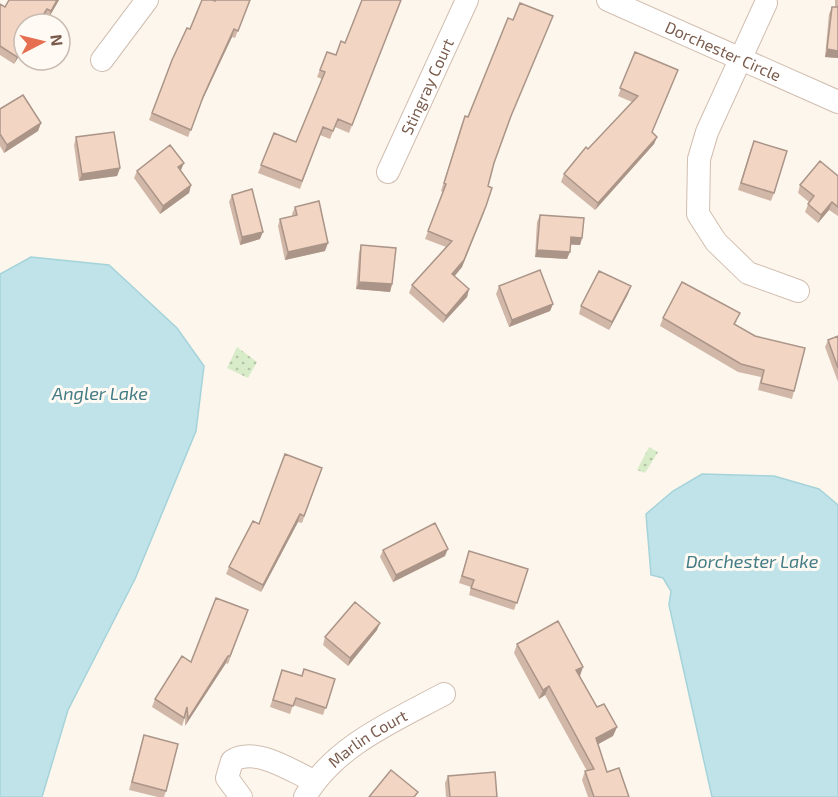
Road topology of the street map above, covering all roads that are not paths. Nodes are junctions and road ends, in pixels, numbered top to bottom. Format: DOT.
graph roads {
  1 [pos="147,0"];
  2 [pos="467,0"];
  3 [pos="608,0"];
  4 [pos="766,3"];
  5 [pos="102,60"];
  6 [pos="742,60"];
  7 [pos="838,102"];
  8 [pos="387,172"];
  9 [pos="798,291"];
  10 [pos="444,694"];
  11 [pos="310,789"];
  12 [pos="241,797"];
  1 -- 5 [label="street"];
  2 -- 8 [label="street, Stingray Court"];
  3 -- 6 [label="street, Dorchester Circle"];
  4 -- 6 [label="street"];
  6 -- 7 [label="street, Dorchester Circle"];
  6 -- 9 [label="street"];
  10 -- 11 [label="street, Marlin Court"];
  11 -- 12 [label="street"];
}
